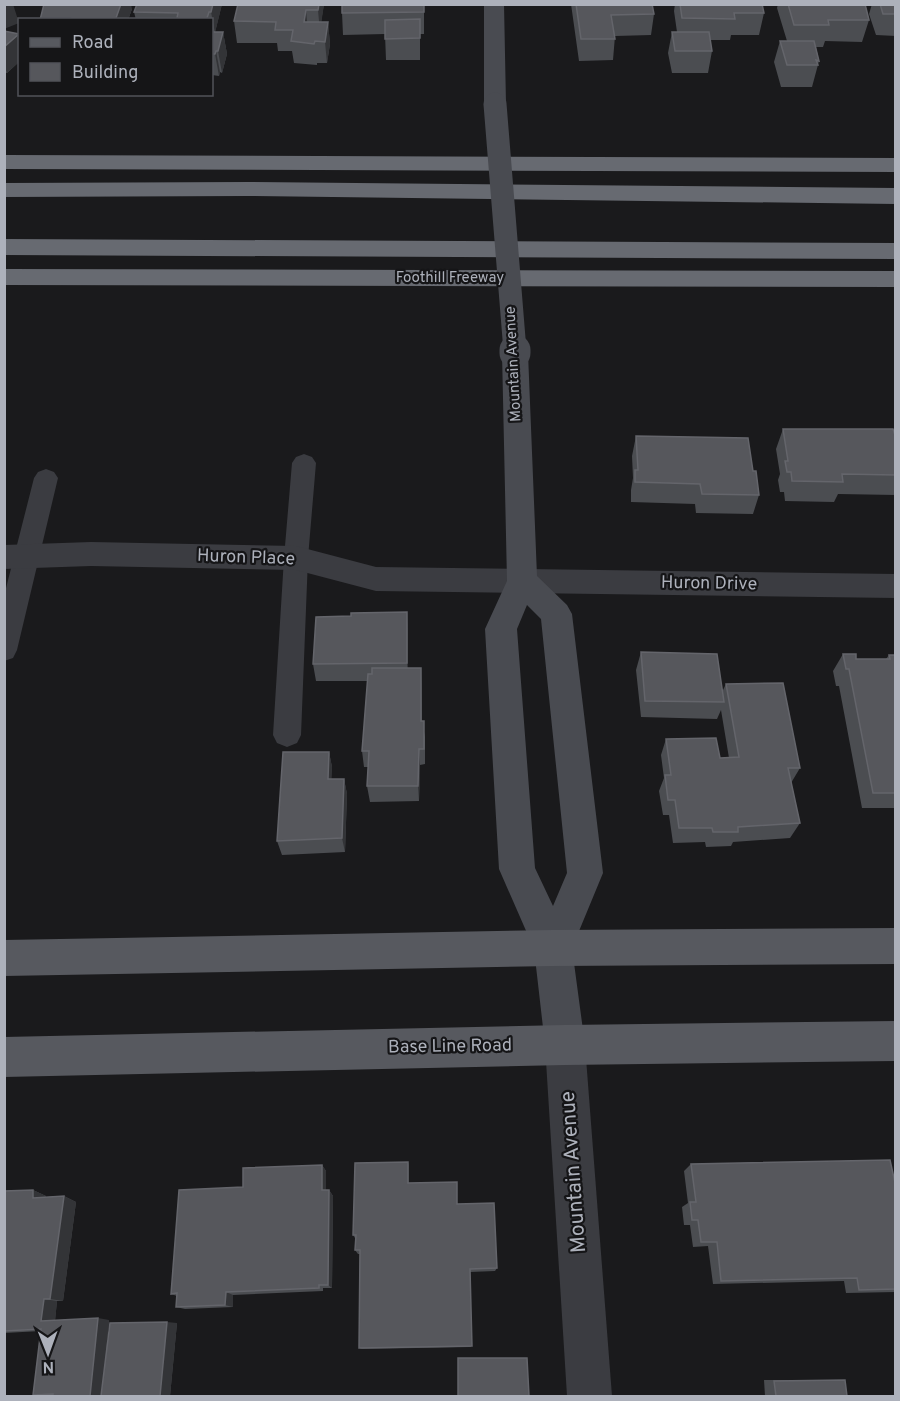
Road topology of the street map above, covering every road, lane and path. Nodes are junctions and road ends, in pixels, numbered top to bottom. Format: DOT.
graph roads {
  1 [pos="494,4"];
  2 [pos="4,162"];
  3 [pos="896,165"];
  4 [pos="4,190"];
  5 [pos="896,196"];
  6 [pos="4,247"];
  7 [pos="896,251"];
  8 [pos="4,277"];
  9 [pos="896,279"];
  10 [pos="304,464"];
  11 [pos="46,478"];
  12 [pos="16,557"];
  13 [pos="296,558"];
  14 [pos="522,581"];
  15 [pos="896,586"];
  16 [pos="4,651"];
  17 [pos="286,735"];
  18 [pos="896,946"];
  19 [pos="553,948"];
  20 [pos="4,958"];
  21 [pos="896,1041"];
  22 [pos="565,1045"];
  23 [pos="4,1057"];
  24 [pos="590,1396"];
  1 -- 14 [label="main road, Mountain Avenue, bridge"];
  2 -- 3 [label="highway"];
  4 -- 5 [label="highway"];
  6 -- 7 [label="highway"];
  8 -- 9 [label="highway, Foothill Freeway"];
  10 -- 13 [label="lane"];
  11 -- 12 [label="lane"];
  12 -- 13 [label="street, Huron Place"];
  12 -- 16 [label="lane"];
  13 -- 14 [label="street, Huron Place"];
  13 -- 17 [label="lane"];
  14 -- 15 [label="street, Huron Drive"];
  14 -- 19 [label="main road, Mountain Avenue"];
  14 -- 19 [label="main road"];
  18 -- 19 [label="main road"];
  19 -- 20 [label="main road"];
  19 -- 22 [label="main road, Mountain Avenue"];
  21 -- 22 [label="main road, Base Line Road"];
  22 -- 23 [label="main road, Base Line Road"];
  22 -- 24 [label="street, Mountain Avenue"];
}
